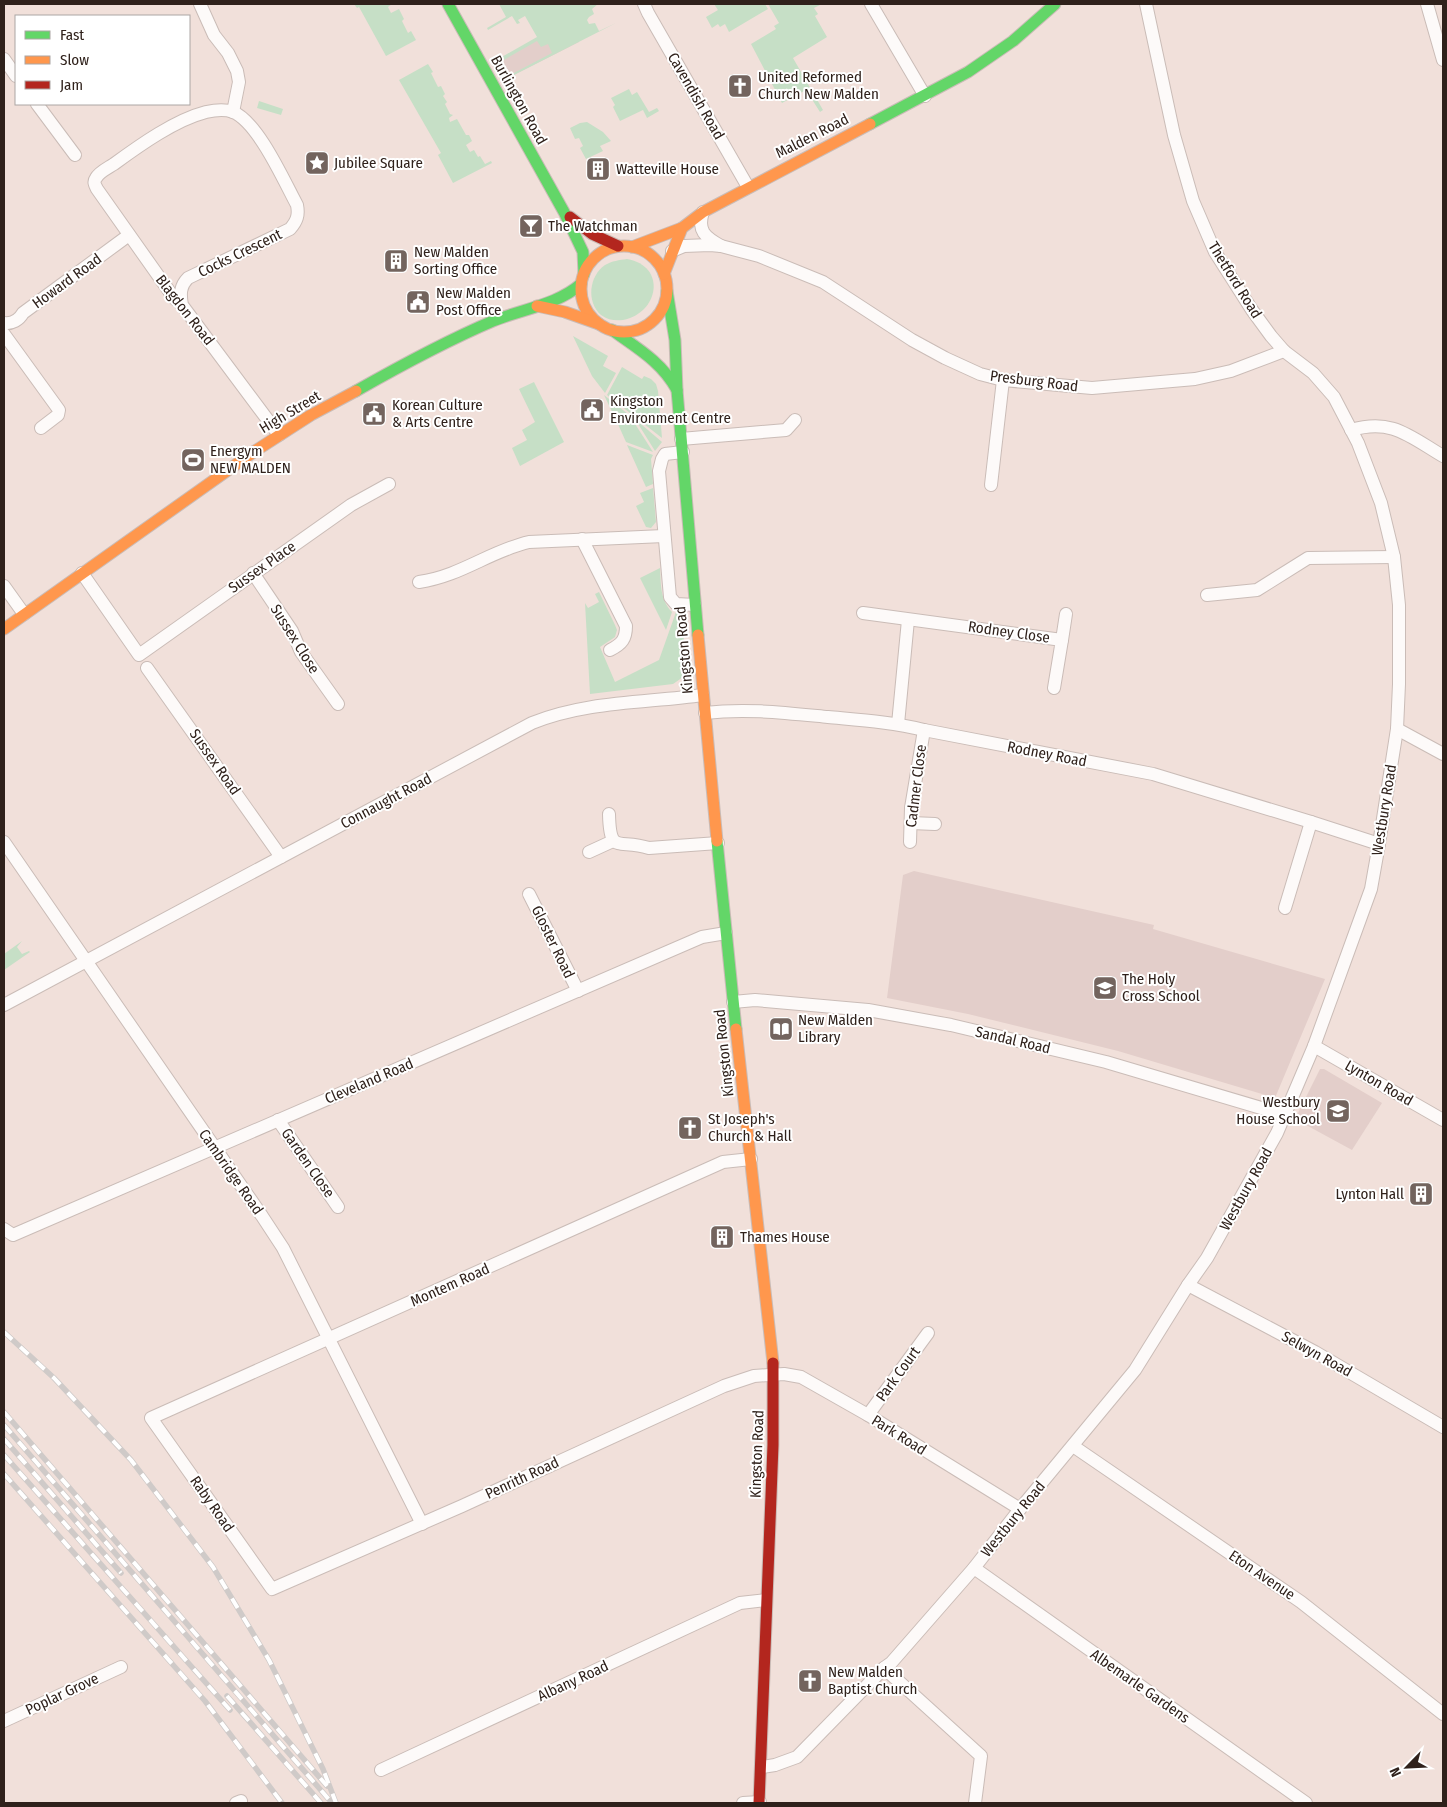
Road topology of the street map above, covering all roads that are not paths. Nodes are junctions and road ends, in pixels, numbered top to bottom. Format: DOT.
graph roads {
  1 [pos="200,4"];
  2 [pos="448,4"];
  3 [pos="644,4"];
  4 [pos="871,4"];
  5 [pos="1055,4"];
  6 [pos="1146,4"];
  7 [pos="1427,4"];
  8 [pos="1438,18"];
  9 [pos="4,59"];
  10 [pos="1443,60"];
  11 [pos="15,75"];
  12 [pos="925,96"];
  13 [pos="38,105"];
  14 [pos="233,112"];
  15 [pos="75,155"];
  16 [pos="748,187"];
  17 [pos="564,212"];
  18 [pos="703,212"];
  19 [pos="682,228"];
  20 [pos="129,235"];
  21 [pos="618,246"];
  22 [pos="721,246"];
  23 [pos="632,247"];
  24 [pos="672,251"];
  25 [pos="664,274"];
  26 [pos="582,279"];
  27 [pos="667,291"];
  28 [pos="182,305"];
  29 [pos="537,306"];
  30 [pos="4,324"];
  31 [pos="599,324"];
  32 [pos="612,330"];
  33 [pos="4,334"];
  34 [pos="1284,351"];
  35 [pos="1003,380"];
  36 [pos="677,390"];
  37 [pos="795,420"];
  38 [pos="41,428"];
  39 [pos="1351,430"];
  40 [pos="279,435"];
  41 [pos="682,439"];
  42 [pos="683,452"];
  43 [pos="1443,456"];
  44 [pos="389,484"];
  45 [pos="991,484"];
  46 [pos="664,536"];
  47 [pos="582,539"];
  48 [pos="1394,557"];
  49 [pos="82,573"];
  50 [pos="253,573"];
  51 [pos="419,582"];
  52 [pos="4,586"];
  53 [pos="1207,595"];
  54 [pos="695,605"];
  55 [pos="862,613"];
  56 [pos="24,614"];
  57 [pos="1066,614"];
  58 [pos="908,620"];
  59 [pos="4,629"];
  60 [pos="1062,640"];
  61 [pos="610,650"];
  62 [pos="147,668"];
  63 [pos="1054,688"];
  64 [pos="703,695"];
  65 [pos="338,704"];
  66 [pos="705,713"];
  67 [pos="898,724"];
  68 [pos="1397,729"];
  69 [pos="924,730"];
  70 [pos="1443,754"];
  71 [pos="609,814"];
  72 [pos="1311,822"];
  73 [pos="911,824"];
  74 [pos="935,824"];
  75 [pos="4,842"];
  76 [pos="613,842"];
  77 [pos="910,842"];
  78 [pos="718,843"];
  79 [pos="1379,844"];
  80 [pos="589,852"];
  81 [pos="281,857"];
  82 [pos="529,894"];
  83 [pos="1285,908"];
  84 [pos="726,933"];
  85 [pos="86,961"];
  86 [pos="578,991"];
  87 [pos="733,1002"];
  88 [pos="4,1005"];
  89 [pos="1314,1046"];
  90 [pos="1285,1115"];
  91 [pos="278,1120"];
  92 [pos="1443,1120"];
  93 [pos="214,1147"];
  94 [pos="751,1159"];
  95 [pos="338,1207"];
  96 [pos="8,1232"];
  97 [pos="1188,1285"];
  98 [pos="928,1333"];
  99 [pos="329,1338"];
  100 [pos="774,1375"];
  101 [pos="868,1415"];
  102 [pos="151,1418"];
  103 [pos="1443,1427"];
  104 [pos="1073,1446"];
  105 [pos="1020,1510"];
  106 [pos="422,1524"];
  107 [pos="974,1568"];
  108 [pos="272,1589"];
  109 [pos="766,1600"];
  110 [pos="121,1667"];
  111 [pos="884,1668"];
  112 [pos="1443,1714"];
  113 [pos="4,1721"];
  114 [pos="762,1767"];
  115 [pos="381,1770"];
  116 [pos="743,1803"];
  117 [pos="760,1803"];
  118 [pos="975,1803"];
  119 [pos="1306,1803"];
  1 -- 14 [label="street"];
  2 -- 17 [label="main road, Burlington Road"];
  3 -- 16 [label="street, Cavendish Road"];
  4 -- 12 [label="street"];
  5 -- 12 [label="main road, Malden Road"];
  6 -- 34 [label="street, Thetford Road"];
  7 -- 8 [label="street"];
  8 -- 10 [label="street"];
  9 -- 11 [label="street"];
  12 -- 16 [label="main road, Malden Road"];
  13 -- 15 [label="street"];
  14 -- 20 [label="street, Blagdon Road"];
  14 -- 28 [label="street, Cocks Crescent"];
  16 -- 18 [label="main road, Malden Road"];
  17 -- 21 [label="main road, Burlington Road"];
  17 -- 26 [label="main road, Burlington Road"];
  18 -- 19 [label="main road, Malden Road"];
  18 -- 22 [label="street, Presburg Road"];
  19 -- 23 [label="main road, Malden Road"];
  19 -- 24 [label="main road, Malden Road"];
  20 -- 28 [label="street, Blagdon Road"];
  20 -- 30 [label="street, Howard Road"];
  21 -- 23 [label="main road"];
  21 -- 26 [label="main road"];
  22 -- 24 [label="street, Presburg Road"];
  22 -- 35 [label="street, Presburg Road"];
  23 -- 25 [label="main road"];
  24 -- 25 [label="main road, Malden Road"];
  25 -- 27 [label="main road"];
  26 -- 29 [label="main road, High Street"];
  26 -- 31 [label="main road"];
  27 -- 32 [label="main road"];
  27 -- 36 [label="main road, Kingston Road"];
  28 -- 40 [label="street, Blagdon Road"];
  29 -- 31 [label="main road, High Street"];
  29 -- 40 [label="main road, High Street"];
  31 -- 32 [label="main road"];
  32 -- 36 [label="main road, Kingston Road"];
  33 -- 38 [label="street"];
  34 -- 35 [label="street, Presburg Road"];
  34 -- 39 [label="street, Thetford Road"];
  35 -- 45 [label="street"];
  36 -- 41 [label="main road, Kingston Road"];
  37 -- 41 [label="street"];
  39 -- 43 [label="street"];
  39 -- 48 [label="street, Westbury Road"];
  40 -- 49 [label="main road, High Street"];
  41 -- 42 [label="main road, Kingston Road"];
  42 -- 46 [label="street"];
  42 -- 54 [label="main road, Kingston Road"];
  44 -- 50 [label="street, Sussex Place"];
  46 -- 47 [label="street"];
  46 -- 54 [label="street"];
  47 -- 51 [label="street"];
  47 -- 61 [label="street"];
  48 -- 53 [label="street"];
  48 -- 68 [label="street, Westbury Road"];
  49 -- 50 [label="street, Sussex Place"];
  49 -- 56 [label="main road, High Street"];
  50 -- 65 [label="street, Sussex Close"];
  52 -- 56 [label="street"];
  54 -- 64 [label="main road, Kingston Road"];
  55 -- 58 [label="street, Rodney Close"];
  56 -- 59 [label="main road, High Street"];
  57 -- 60 [label="street"];
  58 -- 60 [label="street, Rodney Close"];
  58 -- 67 [label="street"];
  60 -- 63 [label="street, Rodney Close"];
  62 -- 81 [label="street, Sussex Road"];
  64 -- 66 [label="main road, Kingston Road"];
  64 -- 81 [label="street, Connaught Road"];
  66 -- 67 [label="street, Rodney Road"];
  66 -- 78 [label="main road, Kingston Road"];
  67 -- 69 [label="street, Rodney Road"];
  68 -- 70 [label="street"];
  68 -- 79 [label="street, Westbury Road"];
  69 -- 72 [label="street, Rodney Road"];
  69 -- 73 [label="street, Cadmer Close"];
  71 -- 76 [label="street"];
  72 -- 79 [label="street, Rodney Road"];
  72 -- 83 [label="street"];
  73 -- 74 [label="street"];
  73 -- 77 [label="street, Cadmer Close"];
  75 -- 85 [label="street, Cambridge Road"];
  76 -- 78 [label="street"];
  76 -- 80 [label="street"];
  78 -- 84 [label="main road, Kingston Road"];
  79 -- 89 [label="street, Westbury Road"];
  81 -- 85 [label="street, Connaught Road"];
  82 -- 86 [label="street, Gloster Road"];
  84 -- 86 [label="street, Cleveland Road"];
  84 -- 87 [label="main road, Kingston Road"];
  85 -- 88 [label="street, Connaught Road"];
  85 -- 93 [label="street, Cambridge Road"];
  86 -- 91 [label="street, Cleveland Road"];
  87 -- 90 [label="street, Sandal Road"];
  87 -- 94 [label="main road, Kingston Road"];
  89 -- 90 [label="street, Westbury Road"];
  89 -- 92 [label="street, Lynton Road"];
  90 -- 97 [label="street, Westbury Road"];
  91 -- 93 [label="street, Cleveland Road"];
  91 -- 95 [label="street, Garden Close"];
  93 -- 96 [label="street, Cleveland Road"];
  93 -- 99 [label="street, Cambridge Road"];
  94 -- 99 [label="street, Montem Road"];
  94 -- 100 [label="main road, Kingston Road"];
  97 -- 103 [label="street, Selwyn Road"];
  97 -- 104 [label="street, Westbury Road"];
  98 -- 101 [label="street, Park Court"];
  99 -- 102 [label="street, Montem Road"];
  99 -- 106 [label="street, Cambridge Road"];
  100 -- 101 [label="street, Park Road"];
  100 -- 106 [label="street, Penrith Road"];
  100 -- 109 [label="main road, Kingston Road"];
  101 -- 105 [label="street, Park Road"];
  102 -- 108 [label="street, Raby Road"];
  104 -- 105 [label="street, Westbury Road"];
  104 -- 112 [label="street, Eton Avenue"];
  105 -- 107 [label="street, Westbury Road"];
  106 -- 108 [label="street, Penrith Road"];
  107 -- 111 [label="street, Westbury Road"];
  107 -- 119 [label="street, Albemarle Gardens"];
  109 -- 114 [label="main road, Kingston Road"];
  109 -- 115 [label="street, Albany Road"];
  110 -- 113 [label="street, Poplar Grove"];
  111 -- 114 [label="street, Westbury Road"];
  111 -- 118 [label="street"];
  114 -- 117 [label="main road, Kingston Road"];
  116 -- 117 [label="street"];
}
